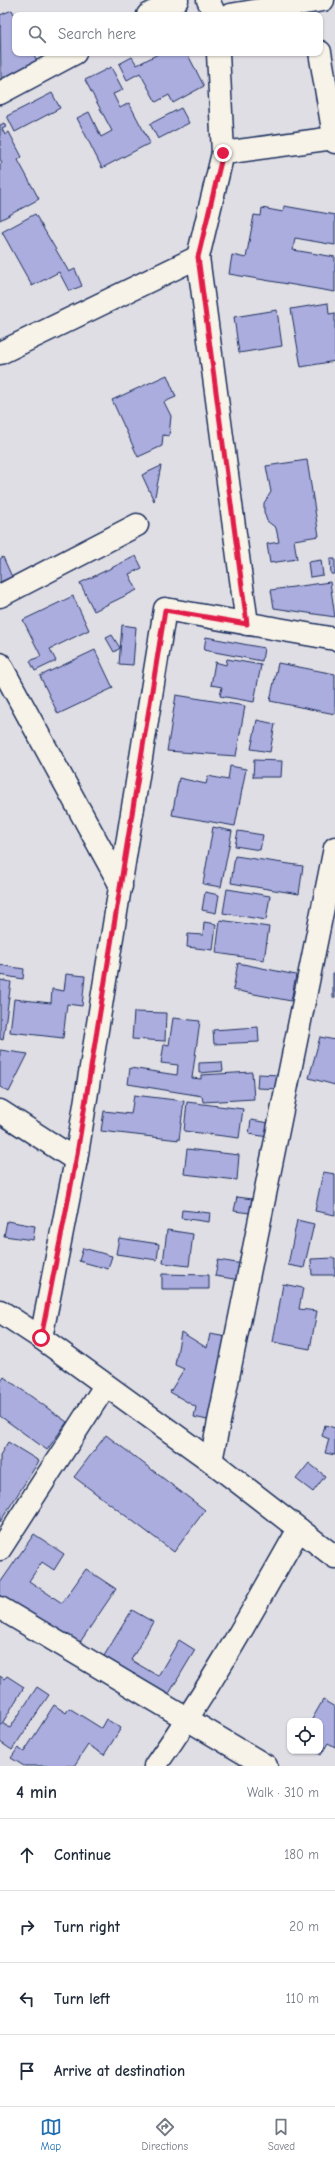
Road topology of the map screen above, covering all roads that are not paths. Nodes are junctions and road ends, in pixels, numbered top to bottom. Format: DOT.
graph roads {
  1 [pos="177,0"];
  2 [pos="208,0"];
  3 [pos="315,4"];
  4 [pos="154,12"];
  5 [pos="214,12"];
  6 [pos="253,12"];
  7 [pos="69,56"];
  8 [pos="218,56"];
  9 [pos="321,56"];
  10 [pos="0,92"];
  11 [pos="335,140"];
  12 [pos="223,153"];
  13 [pos="198,257"];
  14 [pos="0,353"];
  15 [pos="137,525"];
  16 [pos="0,596"];
  17 [pos="247,624"];
  18 [pos="335,639"];
  19 [pos="0,664"];
  20 [pos="335,848"];
  21 [pos="121,886"];
  22 [pos="0,1111"];
  23 [pos="76,1160"];
  24 [pos="0,1311"];
  25 [pos="41,1338"];
  26 [pos="105,1386"];
  27 [pos="211,1461"];
  28 [pos="299,1529"];
  29 [pos="0,1549"];
  30 [pos="335,1557"];
  31 [pos="0,1608"];
  32 [pos="188,1720"];
  33 [pos="155,1766"];
  34 [pos="266,1766"];
  1 -- 4 [label="street"];
  2 -- 5 [label="street"];
  3 -- 6 [label="street"];
  7 -- 10 [label="street"];
  8 -- 12 [label="street"];
  9 -- 11 [label="street"];
  11 -- 12 [label="street"];
  12 -- 13 [label="street"];
  13 -- 14 [label="street"];
  13 -- 17 [label="street"];
  15 -- 16 [label="street"];
  17 -- 18 [label="street"];
  17 -- 21 [label="street"];
  19 -- 21 [label="street"];
  20 -- 27 [label="street"];
  21 -- 23 [label="street"];
  22 -- 23 [label="street"];
  23 -- 25 [label="street"];
  24 -- 25 [label="street"];
  25 -- 26 [label="street"];
  26 -- 27 [label="street"];
  26 -- 29 [label="street"];
  27 -- 28 [label="street"];
  28 -- 30 [label="street"];
  28 -- 32 [label="street"];
  31 -- 32 [label="street"];
  32 -- 33 [label="street"];
  32 -- 34 [label="street"];
}
